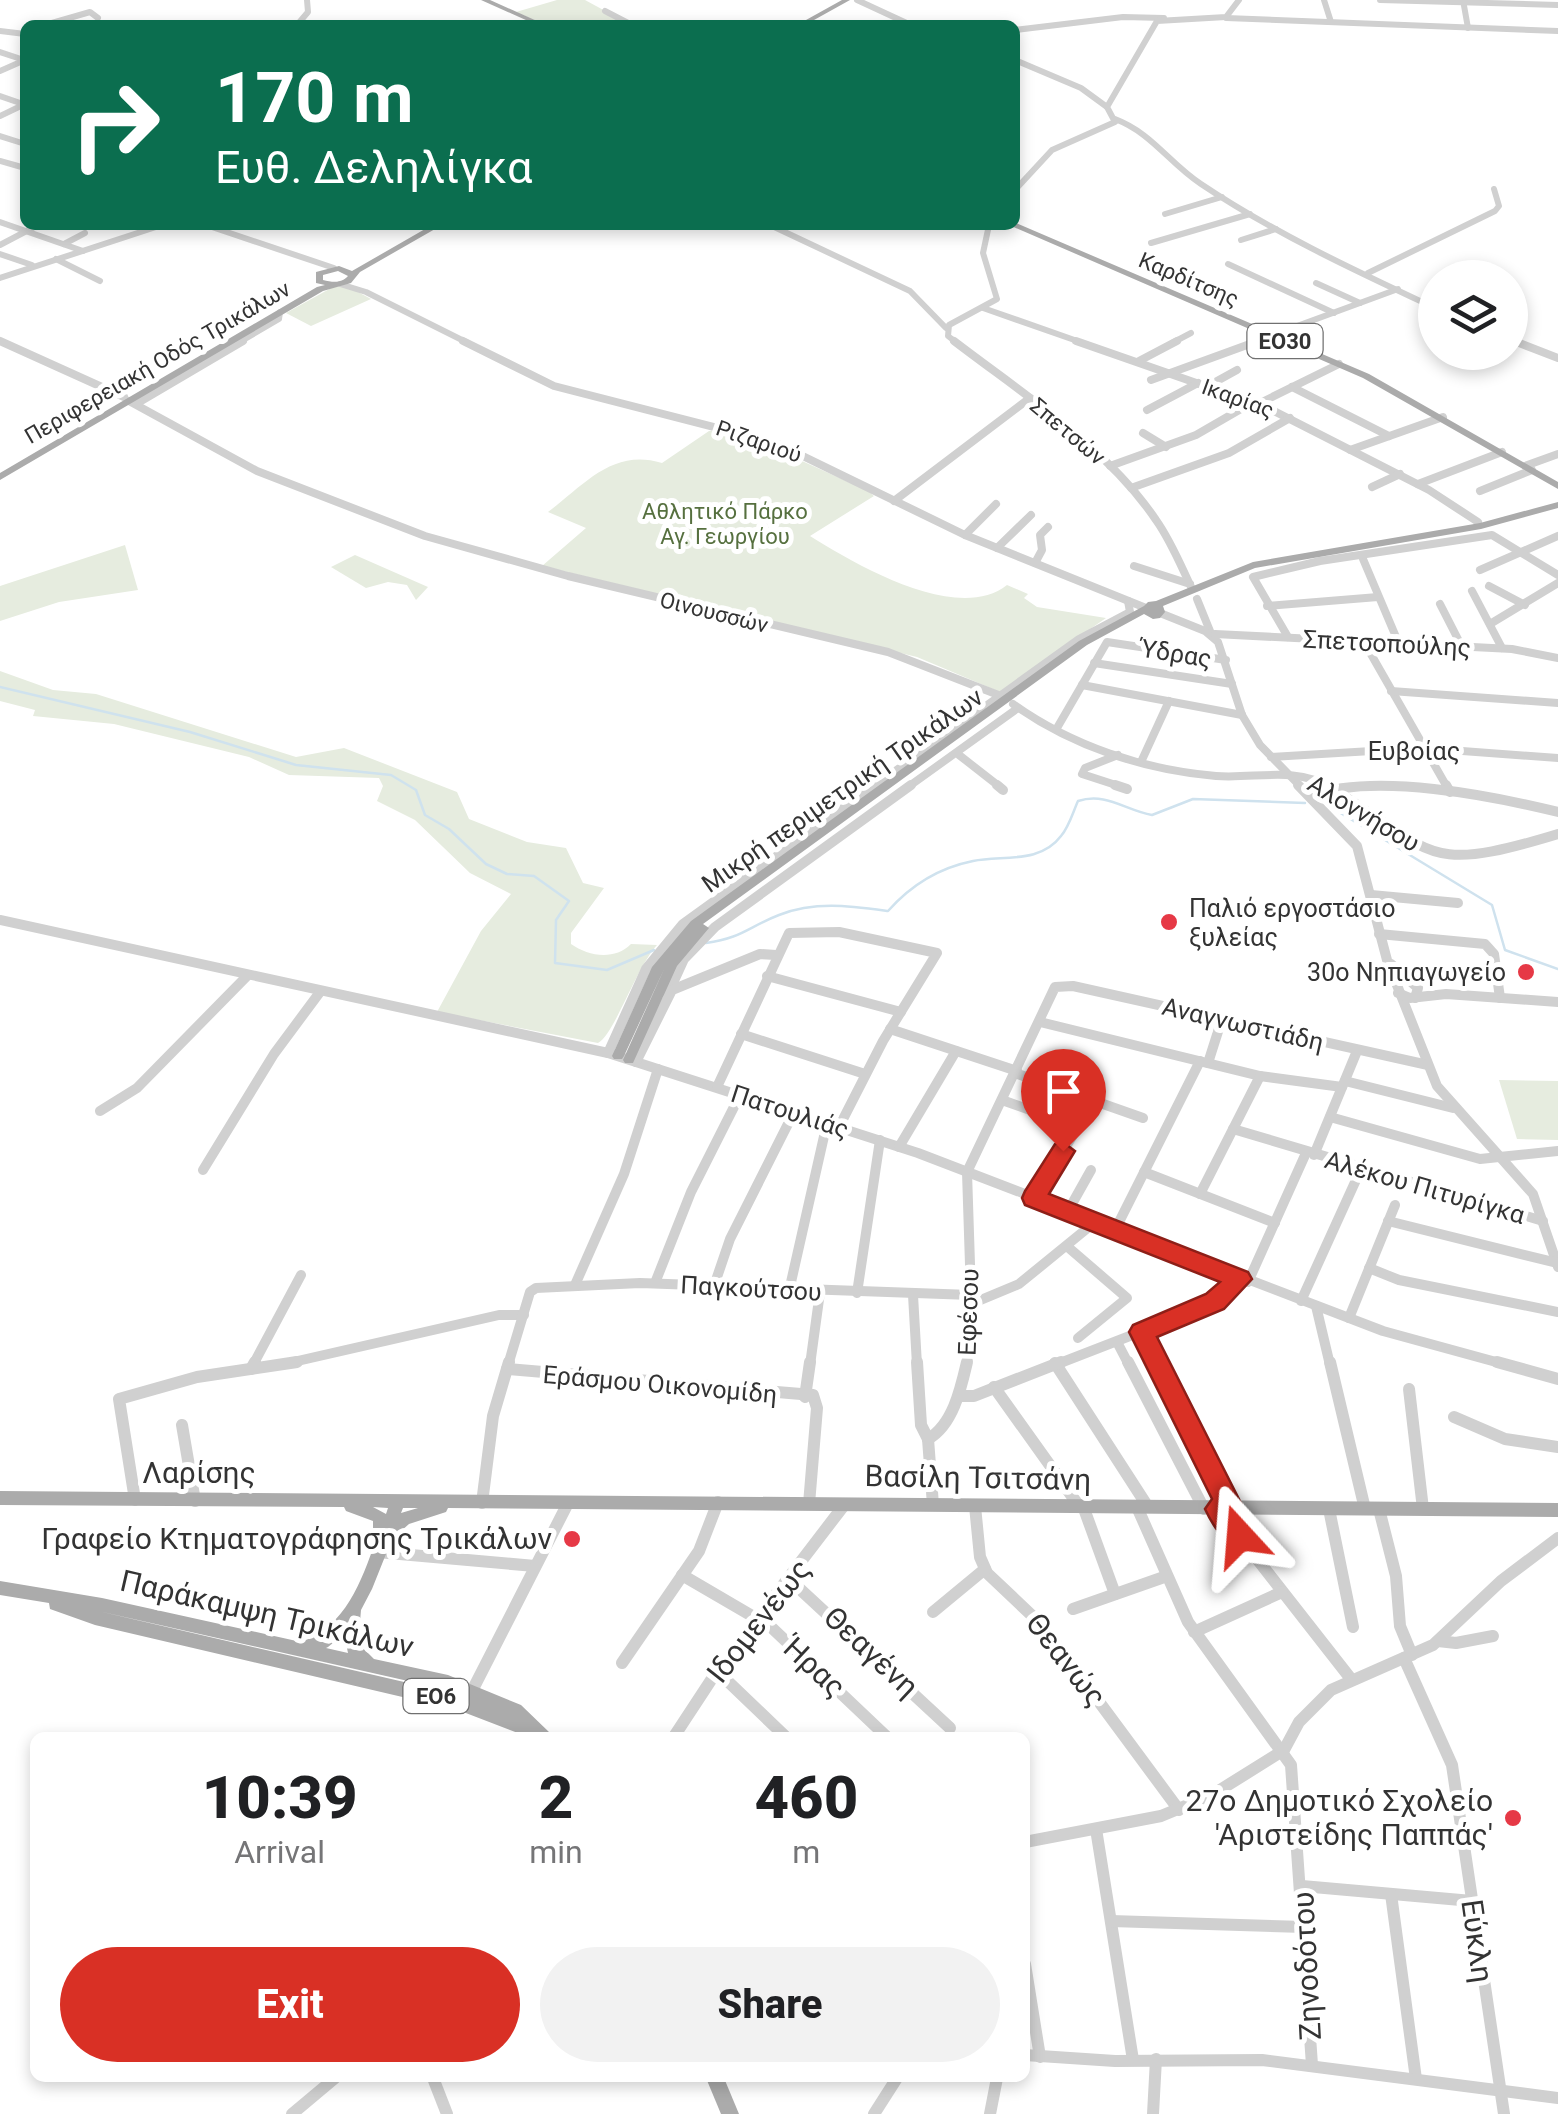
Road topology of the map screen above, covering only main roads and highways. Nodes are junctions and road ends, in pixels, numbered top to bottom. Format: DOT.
graph roads {
  1 [pos="484,0"];
  2 [pos="847,0"];
  3 [pos="856,0"];
  4 [pos="530,20"];
  5 [pos="809,20"];
  6 [pos="818,20"];
  7 [pos="1020,228"];
  8 [pos="417,230"];
  9 [pos="430,230"];
  10 [pos="337,268"];
  11 [pos="319,276"];
  12 [pos="353,276"];
  13 [pos="337,284"];
  14 [pos="130,401"];
  15 [pos="0,473"];
  16 [pos="1558,486"];
  17 [pos="1558,508"];
  18 [pos="1154,611"];
  19 [pos="0,1498"];
  20 [pos="336,1502"];
  21 [pos="398,1502"];
  22 [pos="475,1503"];
  23 [pos="1558,1510"];
  24 [pos="377,1552"];
  25 [pos="0,1588"];
  26 [pos="30,1595"];
  27 [pos="346,1627"];
  28 [pos="298,1650"];
  29 [pos="330,1665"];
  30 [pos="370,1666"];
  31 [pos="533,1732"];
  32 [pos="537,1732"];
  33 [pos="717,2082"];
  34 [pos="730,2114"];
  1 -- 4 [label="main road"];
  2 -- 5 [label="main road"];
  3 -- 6 [label="main road"];
  7 -- 16 [label="main road, Καρδίτσης / ΕΟ30"];
  8 -- 10 [label="main road"];
  9 -- 12 [label="main road"];
  10 -- 11 [label="main road, Περιφερειακή Οδός Τρικάλων"];
  10 -- 12 [label="main road"];
  11 -- 13 [label="main road"];
  11 -- 14 [label="main road, Περιφερειακή Οδός Τρικάλων"];
  12 -- 13 [label="main road, Περιφερειακή Οδός Τρικάλων"];
  13 -- 14 [label="main road, Περιφερειακή Οδός Τρικάλων"];
  14 -- 15 [label="main road, Περιφερειακή Οδός Τρικάλων"];
  17 -- 18 [label="main road, Μικρή περιμετρική Τρικάλων"];
  17 -- 18 [label="main road, Μικρή περιμετρική Τρικάλων"];
  18 -- 18 [label="main road, Μικρή περιμετρική Τρικάλων"];
  19 -- 20 [label="main road, Λαρίσης"];
  20 -- 21 [label="main road, Λαρίσης"];
  20 -- 24 [label="main road"];
  21 -- 22 [label="main road, Βασίλη Τσιτσάνη"];
  21 -- 24 [label="main road"];
  22 -- 23 [label="main road, Βασίλη Τσιτσάνη"];
  22 -- 24 [label="main road"];
  24 -- 27 [label="main road"];
  25 -- 26 [label="main road, Παράκαμψη Τρικάλων / ΕΟ6"];
  26 -- 28 [label="main road, Παράκαμψη Τρικάλων / ΕΟ6"];
  26 -- 29 [label="main road, Παράκαμψη Τρικάλων / ΕΟ6"];
  27 -- 28 [label="main road"];
  27 -- 29 [label="main road"];
  27 -- 30 [label="main road"];
  28 -- 29 [label="main road, Παράκαμψη Τρικάλων / ΕΟ6"];
  29 -- 30 [label="main road, Παράκαμψη Τρικάλων / ΕΟ6"];
  29 -- 31 [label="main road, Παράκαμψη Τρικάλων / ΕΟ6"];
  30 -- 32 [label="main road, Παράκαμψη Τρικάλων / ΕΟ6"];
  33 -- 34 [label="main road"];
}
